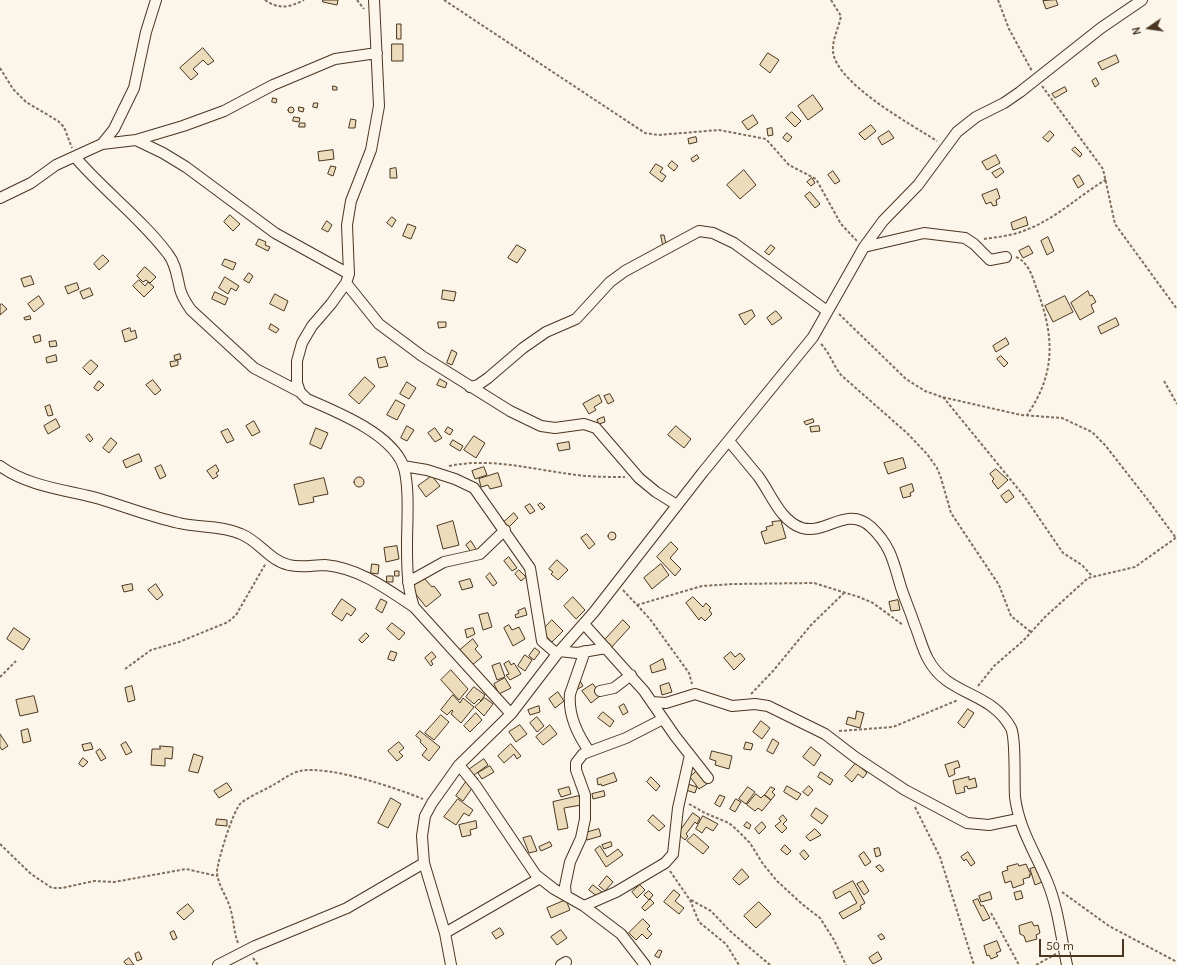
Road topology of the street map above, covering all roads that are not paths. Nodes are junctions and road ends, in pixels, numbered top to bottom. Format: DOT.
graph roads {
  1 [pos="156,0"];
  2 [pos="374,0"];
  3 [pos="1142,0"];
  4 [pos="377,53"];
  5 [pos="136,140"];
  6 [pos="102,144"];
  7 [pos="75,158"];
  8 [pos="0,198"];
  9 [pos="864,247"];
  10 [pos="1006,257"];
  11 [pos="347,278"];
  12 [pos="828,308"];
  13 [pos="470,387"];
  14 [pos="300,392"];
  15 [pos="729,441"];
  16 [pos="0,466"];
  17 [pos="403,466"];
  18 [pos="677,506"];
  19 [pos="505,530"];
  20 [pos="408,582"];
  21 [pos="414,608"];
  22 [pos="584,624"];
  23 [pos="606,648"];
  24 [pos="585,651"];
  25 [pos="558,652"];
  26 [pos="631,675"];
  27 [pos="600,691"];
  28 [pos="652,702"];
  29 [pos="511,714"];
  30 [pos="663,719"];
  31 [pos="589,751"];
  32 [pos="690,754"];
  33 [pos="459,765"];
  34 [pos="708,778"];
  35 [pos="1018,819"];
  36 [pos="424,863"];
  37 [pos="540,878"];
  38 [pos="566,896"];
  39 [pos="584,906"];
  40 [pos="445,933"];
  41 [pos="218,965"];
  42 [pos="451,965"];
  43 [pos="645,965"];
  44 [pos="1067,965"];
  1 -- 6 [label="street"];
  2 -- 4 [label="street"];
  3 -- 9 [label="street"];
  4 -- 5 [label="street"];
  4 -- 11 [label="street"];
  5 -- 6 [label="street"];
  5 -- 11 [label="street"];
  6 -- 7 [label="street"];
  7 -- 8 [label="street"];
  7 -- 14 [label="street"];
  9 -- 10 [label="street"];
  9 -- 12 [label="street"];
  11 -- 13 [label="street"];
  11 -- 14 [label="street"];
  12 -- 13 [label="street"];
  12 -- 15 [label="street"];
  13 -- 18 [label="street"];
  14 -- 17 [label="street"];
  15 -- 18 [label="street"];
  15 -- 35 [label="street"];
  16 -- 21 [label="street"];
  17 -- 19 [label="street"];
  17 -- 20 [label="street"];
  18 -- 22 [label="street"];
  19 -- 20 [label="street"];
  19 -- 25 [label="street"];
  20 -- 21 [label="street"];
  21 -- 29 [label="street"];
  22 -- 23 [label="street"];
  22 -- 25 [label="street"];
  23 -- 24 [label="street"];
  23 -- 26 [label="street"];
  24 -- 25 [label="street"];
  24 -- 31 [label="street"];
  25 -- 29 [label="street"];
  26 -- 27 [label="street"];
  26 -- 28 [label="street"];
  28 -- 30 [label="street"];
  28 -- 35 [label="street"];
  29 -- 33 [label="street"];
  30 -- 31 [label="street"];
  30 -- 32 [label="street"];
  31 -- 38 [label="street"];
  32 -- 34 [label="street"];
  32 -- 39 [label="street"];
  33 -- 36 [label="street"];
  33 -- 37 [label="street"];
  35 -- 44 [label="street"];
  36 -- 40 [label="street"];
  36 -- 41 [label="street"];
  37 -- 38 [label="street"];
  37 -- 40 [label="street"];
  38 -- 39 [label="street"];
  39 -- 43 [label="street"];
  40 -- 42 [label="street"];
}
